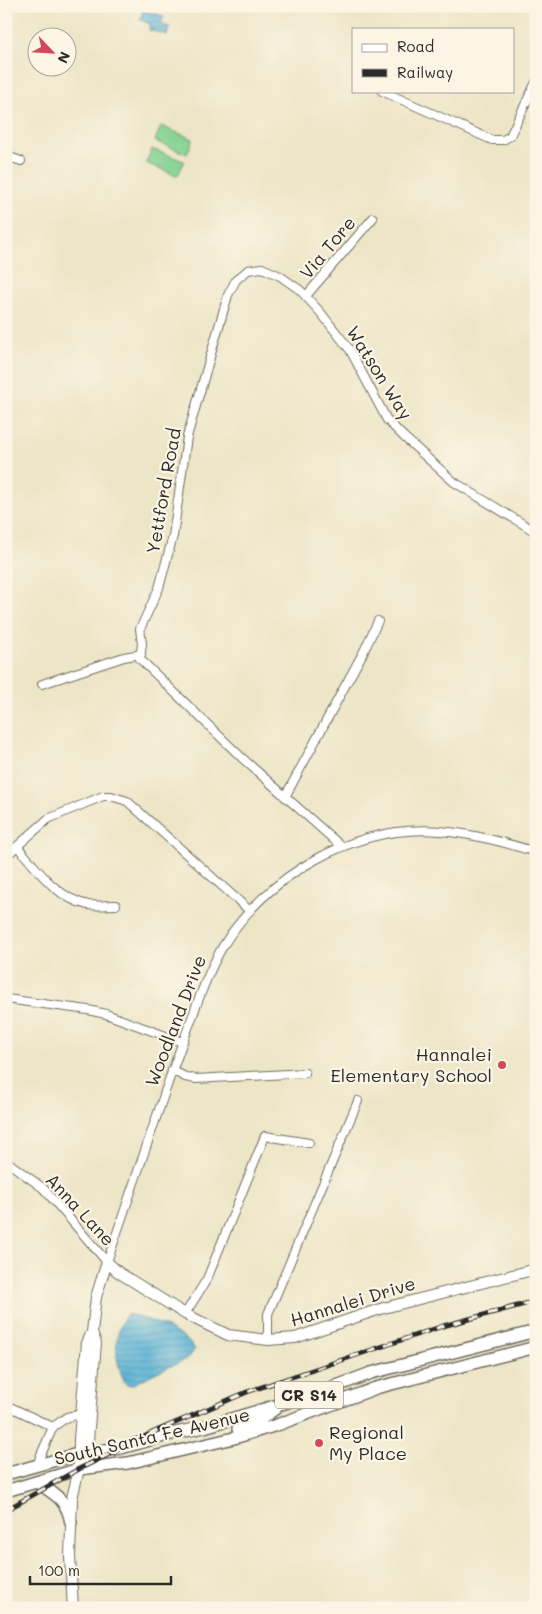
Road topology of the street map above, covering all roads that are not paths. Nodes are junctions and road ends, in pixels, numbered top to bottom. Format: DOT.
graph roads {
  1 [pos="536,82"];
  2 [pos="384,92"];
  3 [pos="6,156"];
  4 [pos="21,161"];
  5 [pos="373,218"];
  6 [pos="248,270"];
  7 [pos="306,296"];
  8 [pos="536,532"];
  9 [pos="378,621"];
  10 [pos="141,654"];
  11 [pos="42,684"];
  12 [pos="286,797"];
  13 [pos="17,846"];
  14 [pos="342,847"];
  15 [pos="536,852"];
  16 [pos="6,856"];
  17 [pos="116,906"];
  18 [pos="250,911"];
  19 [pos="6,999"];
  20 [pos="182,1042"];
  21 [pos="172,1070"];
  22 [pos="305,1073"];
  23 [pos="358,1101"];
  24 [pos="309,1143"];
  25 [pos="6,1161"];
  26 [pos="107,1262"];
  27 [pos="536,1269"];
  28 [pos="185,1314"];
  29 [pos="536,1331"];
  30 [pos="92,1332"];
  31 [pos="268,1340"];
  32 [pos="536,1347"];
  33 [pos="282,1403"];
  34 [pos="6,1405"];
  35 [pos="80,1414"];
  36 [pos="53,1427"];
  37 [pos="83,1453"];
  38 [pos="38,1464"];
  39 [pos="79,1469"];
  40 [pos="6,1474"];
  41 [pos="38,1482"];
  42 [pos="6,1491"];
  43 [pos="71,1522"];
  44 [pos="73,1608"];
  1 -- 2 [label="street"];
  3 -- 4 [label="street"];
  5 -- 7 [label="street, Via Tore"];
  6 -- 7 [label="street, Watson Way"];
  6 -- 10 [label="street, Yettford Road"];
  7 -- 8 [label="street, Watson Way"];
  9 -- 12 [label="street"];
  10 -- 11 [label="street"];
  10 -- 12 [label="street"];
  12 -- 14 [label="street"];
  13 -- 16 [label="street"];
  13 -- 17 [label="street"];
  13 -- 18 [label="street"];
  14 -- 15 [label="street, Woodland Drive"];
  14 -- 18 [label="street, Woodland Drive"];
  18 -- 20 [label="street, Woodland Drive"];
  19 -- 20 [label="street"];
  20 -- 21 [label="street, Woodland Drive"];
  21 -- 22 [label="street"];
  21 -- 26 [label="street, Woodland Drive"];
  23 -- 31 [label="street"];
  24 -- 28 [label="street"];
  25 -- 26 [label="street, Anna Lane"];
  26 -- 28 [label="street, Hannalei Drive"];
  26 -- 30 [label="street, Woodland Drive"];
  27 -- 31 [label="street, Hannalei Drive"];
  28 -- 31 [label="street, Hannalei Drive"];
  29 -- 33 [label="main road, South Santa Fe Avenue / CR S14"];
  30 -- 35 [label="street, Woodland Drive"];
  30 -- 37 [label="street, Woodland Drive"];
  32 -- 39 [label="main road, South Santa Fe Avenue / CR S14"];
  33 -- 37 [label="main road, South Santa Fe Avenue / CR S14"];
  33 -- 39 [label="main road"];
  34 -- 36 [label="street"];
  35 -- 36 [label="street"];
  35 -- 37 [label="street, Woodland Drive"];
  36 -- 38 [label="street"];
  37 -- 38 [label="main road, South Santa Fe Avenue / CR S14"];
  37 -- 39 [label="street, Woodland Drive"];
  38 -- 40 [label="main road, South Santa Fe Avenue / CR S14"];
  39 -- 41 [label="main road, South Santa Fe Avenue / CR S14"];
  39 -- 43 [label="street, Woodland Drive"];
  41 -- 42 [label="main road, South Santa Fe Avenue / CR S14"];
  41 -- 43 [label="main road"];
  43 -- 44 [label="street, Woodland Drive"];
}
